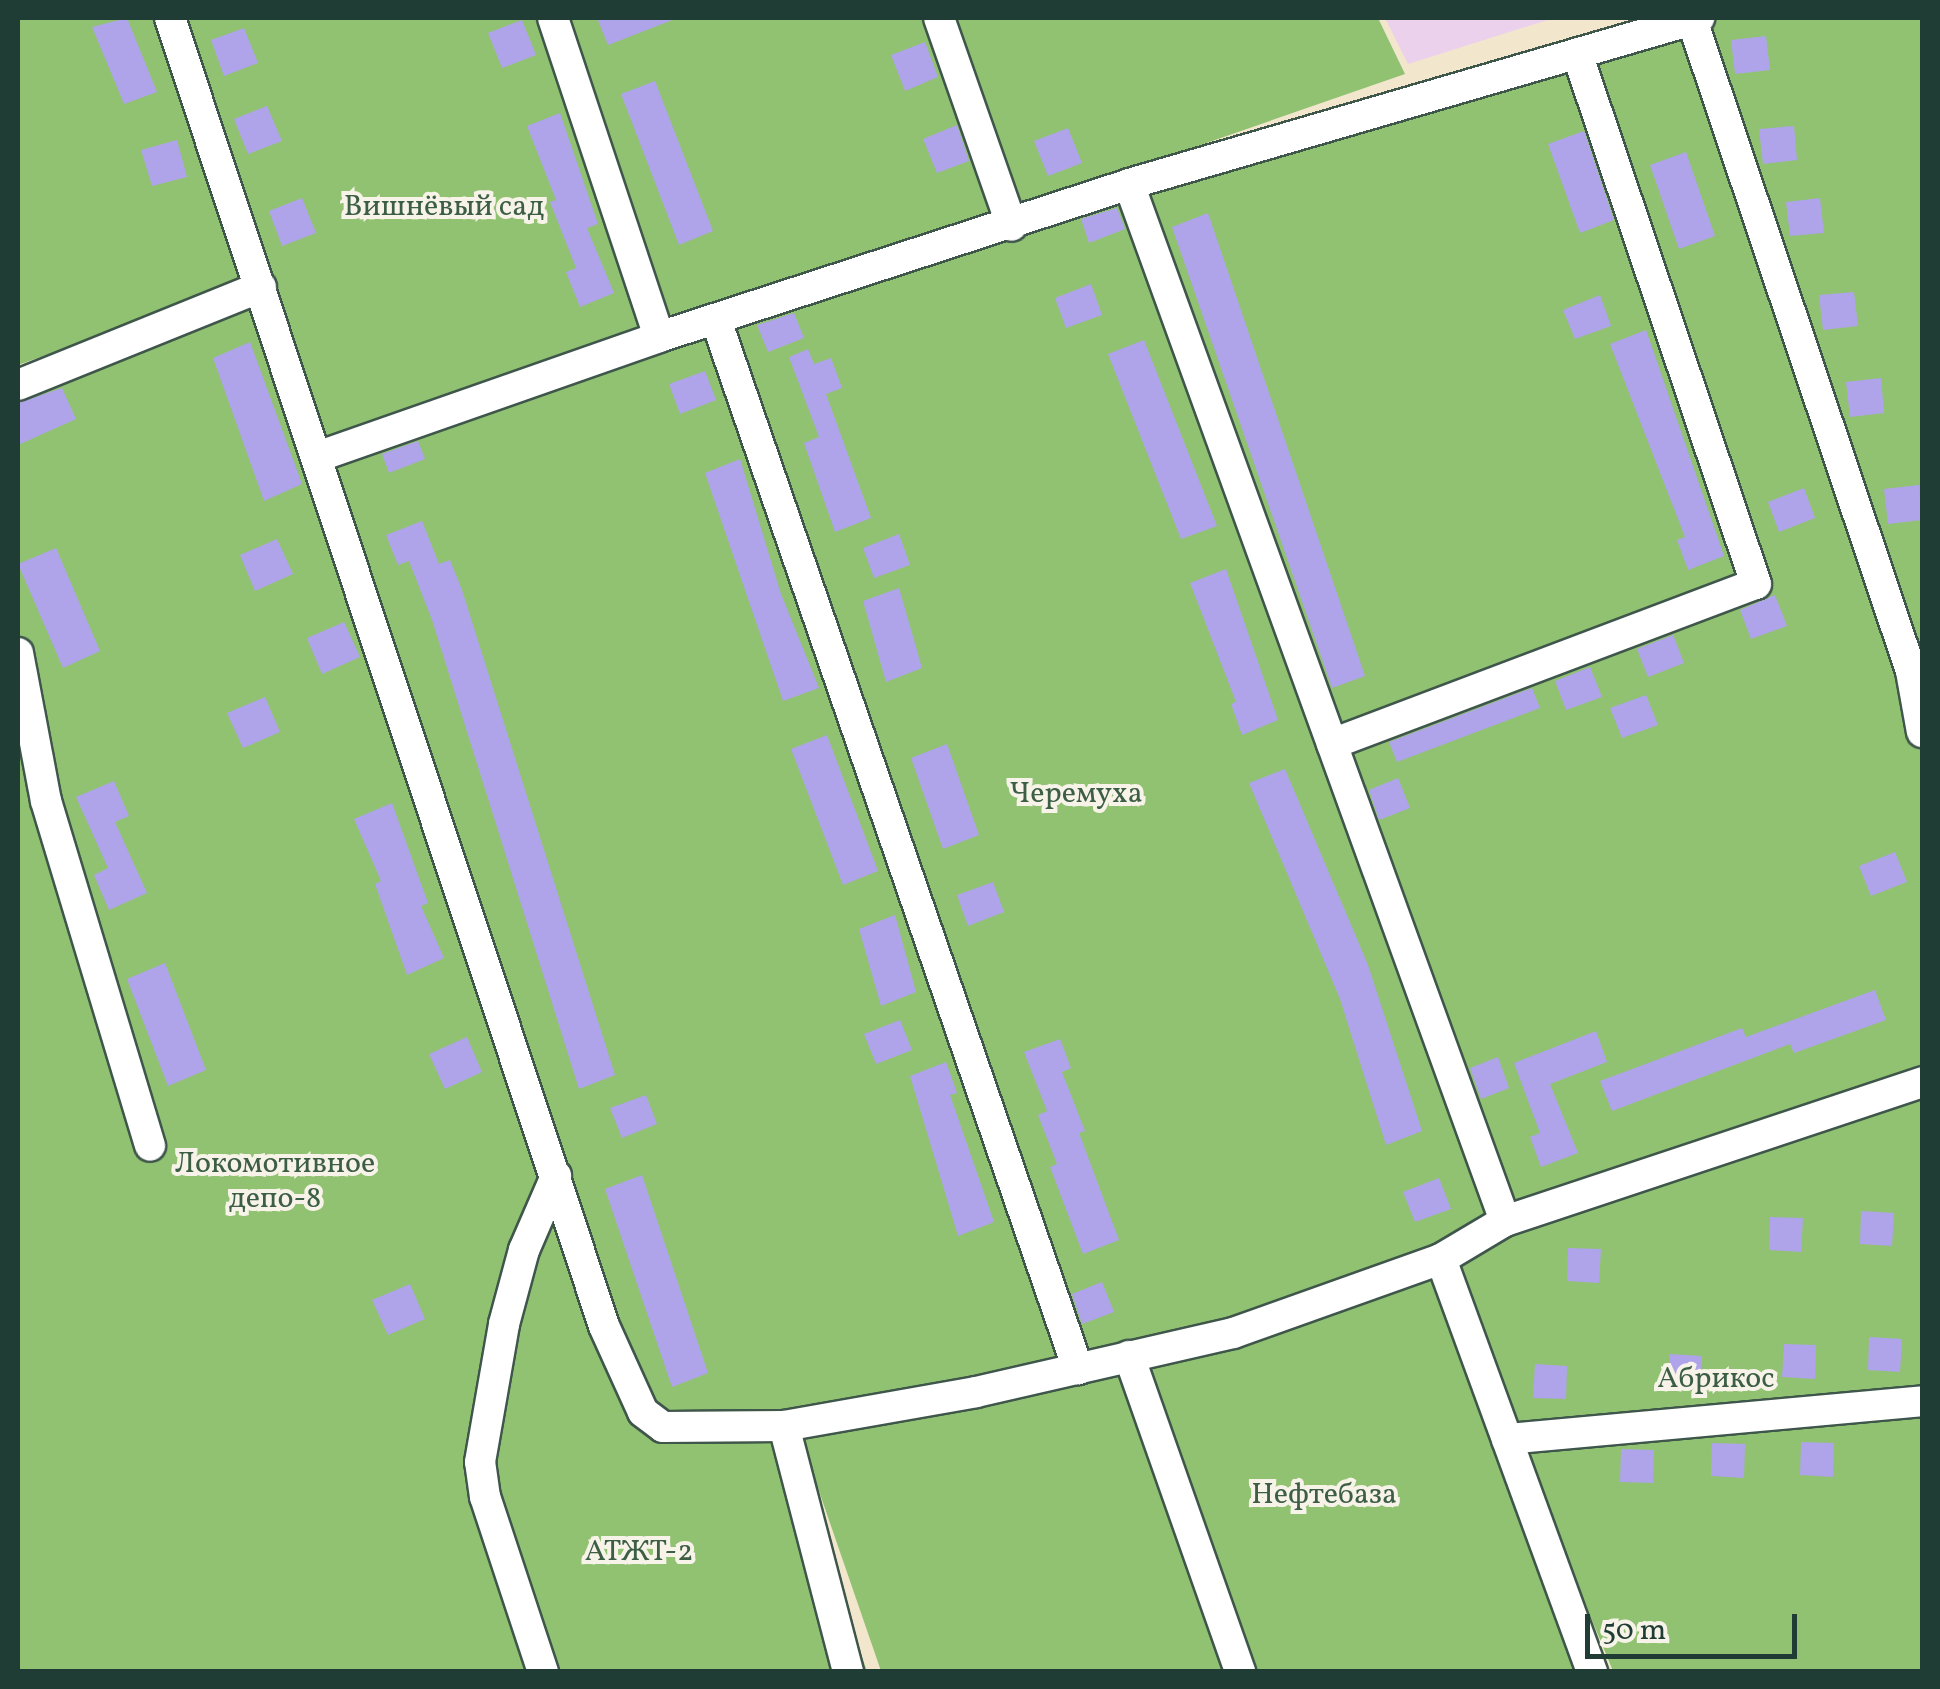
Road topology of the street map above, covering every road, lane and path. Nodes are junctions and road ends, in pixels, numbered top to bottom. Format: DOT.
graph roads {
  1 [pos="170,18"];
  2 [pos="553,18"];
  3 [pos="939,18"];
  4 [pos="1695,19"];
  5 [pos="1578,53"];
  6 [pos="1129,184"];
  7 [pos="1012,226"];
  8 [pos="261,287"];
  9 [pos="716,320"];
  10 [pos="660,337"];
  11 [pos="18,385"];
  12 [pos="320,456"];
  13 [pos="18,654"];
  14 [pos="1922,732"];
  15 [pos="1332,744"];
  16 [pos="1922,1082"];
  17 [pos="150,1146"];
  18 [pos="556,1176"];
  19 [pos="1504,1222"];
  20 [pos="1441,1259"];
  21 [pos="1129,1356"];
  22 [pos="1078,1368"];
  23 [pos="1922,1401"];
  24 [pos="784,1426"];
  25 [pos="1508,1440"];
  26 [pos="543,1672"];
  27 [pos="848,1672"];
  28 [pos="1240,1672"];
  29 [pos="1592,1672"];
  1 -- 8 [label="lane"];
  2 -- 10 [label="lane"];
  3 -- 7 [label="lane"];
  4 -- 5 [label="lane"];
  4 -- 14 [label="lane"];
  5 -- 6 [label="lane"];
  5 -- 15 [label="lane"];
  6 -- 7 [label="lane"];
  6 -- 15 [label="lane"];
  7 -- 9 [label="lane"];
  8 -- 11 [label="lane"];
  8 -- 12 [label="lane"];
  9 -- 10 [label="lane"];
  9 -- 22 [label="lane"];
  10 -- 12 [label="lane"];
  12 -- 18 [label="lane"];
  13 -- 17 [label="lane"];
  15 -- 19 [label="lane"];
  16 -- 19 [label="lane"];
  18 -- 24 [label="lane"];
  18 -- 26 [label="lane"];
  19 -- 20 [label="lane"];
  20 -- 21 [label="lane"];
  20 -- 25 [label="lane"];
  21 -- 22 [label="lane"];
  21 -- 28 [label="lane"];
  22 -- 24 [label="lane"];
  23 -- 25 [label="lane"];
  24 -- 27 [label="lane"];
  25 -- 29 [label="lane"];
}
